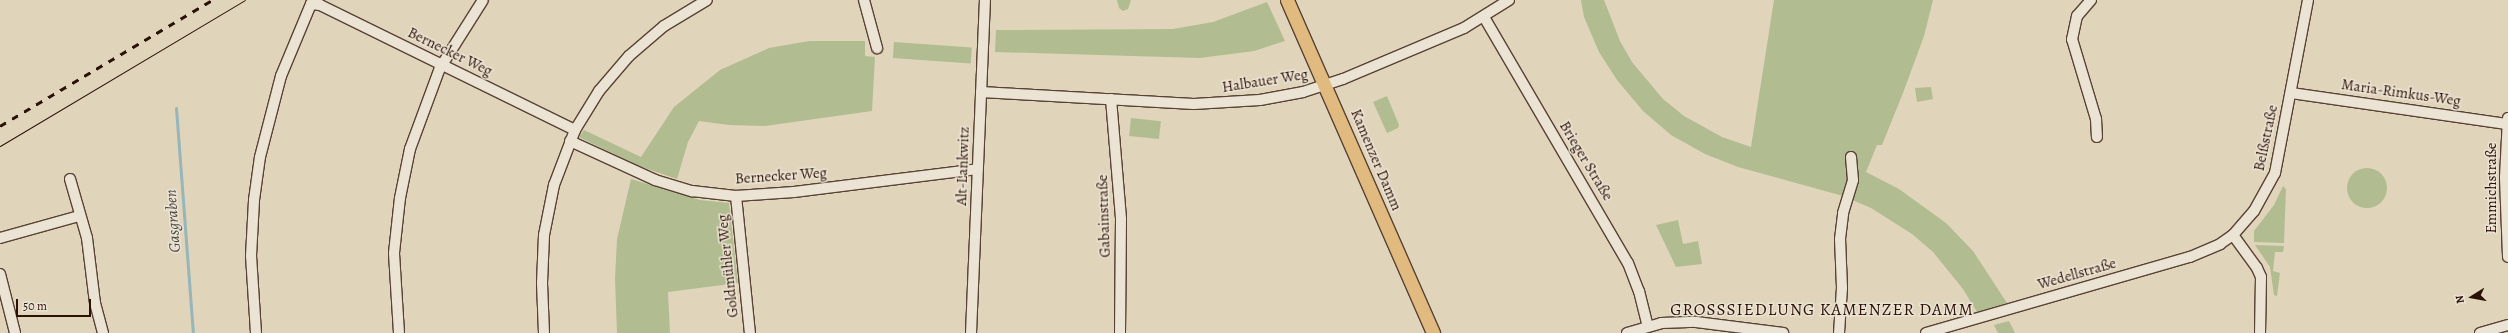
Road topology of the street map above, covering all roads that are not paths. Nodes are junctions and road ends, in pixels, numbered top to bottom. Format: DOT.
graph roads {
  1 [pos="483,0"];
  2 [pos="707,0"];
  3 [pos="864,0"];
  4 [pos="985,0"];
  5 [pos="1288,0"];
  6 [pos="1509,0"];
  7 [pos="2092,0"];
  8 [pos="2308,0"];
  9 [pos="1484,17"];
  10 [pos="877,48"];
  11 [pos="442,64"];
  12 [pos="1326,85"];
  13 [pos="982,92"];
  14 [pos="2291,92"];
  15 [pos="1111,99"];
  16 [pos="2508,121"];
  17 [pos="575,130"];
  18 [pos="2097,136"];
  19 [pos="570,141"];
  20 [pos="1851,156"];
  21 [pos="978,169"];
  22 [pos="70,180"];
  23 [pos="736,196"];
  24 [pos="79,216"];
  25 [pos="2232,235"];
  26 [pos="0,238"];
  27 [pos="2508,257"];
  28 [pos="0,274"];
  29 [pos="2508,325"];
  30 [pos="1648,326"];
  31 [pos="15,333"];
  32 [pos="102,333"];
  33 [pos="256,333"];
  34 [pos="399,333"];
  35 [pos="544,333"];
  36 [pos="750,333"];
  37 [pos="971,333"];
  38 [pos="1120,333"];
  39 [pos="1433,333"];
  40 [pos="1627,333"];
  41 [pos="1783,333"];
  42 [pos="1839,333"];
  43 [pos="1926,333"];
  44 [pos="2260,333"];
  45 [pos="2480,333"];
  1 -- 11 [label="street"];
  2 -- 17 [label="street"];
  3 -- 10 [label="street"];
  4 -- 13 [label="street, Alt-Lankwitz"];
  5 -- 12 [label="main road, Kamenzer Damm"];
  6 -- 9 [label="street, Halbauer Weg"];
  7 -- 18 [label="street"];
  8 -- 14 [label="street, Belßstraße"];
  9 -- 12 [label="street, Halbauer Weg"];
  9 -- 30 [label="street, Brieger Straße"];
  11 -- 17 [label="street, Bernecker Weg"];
  11 -- 33 [label="street, Bernecker Weg"];
  11 -- 34 [label="street"];
  12 -- 15 [label="street, Halbauer Weg"];
  12 -- 39 [label="main road, Kamenzer Damm"];
  13 -- 15 [label="street, Halbauer Weg"];
  13 -- 21 [label="street, Alt-Lankwitz"];
  14 -- 16 [label="street, Maria-Rimkus-Weg"];
  14 -- 25 [label="street, Belßstraße"];
  15 -- 38 [label="street, Gabainstraße"];
  16 -- 27 [label="street, Emmichstraße"];
  17 -- 19 [label="street"];
  19 -- 23 [label="street, Bernecker Weg"];
  19 -- 35 [label="street"];
  20 -- 42 [label="street"];
  21 -- 23 [label="street, Bernecker Weg"];
  21 -- 37 [label="street, Alt-Lankwitz"];
  22 -- 24 [label="street"];
  23 -- 36 [label="street, Goldmühler Weg"];
  24 -- 26 [label="street"];
  24 -- 32 [label="street"];
  25 -- 43 [label="street, Wedellstraße"];
  25 -- 44 [label="street"];
  28 -- 31 [label="street"];
  29 -- 45 [label="street"];
  30 -- 40 [label="street"];
  30 -- 41 [label="street"];
}
